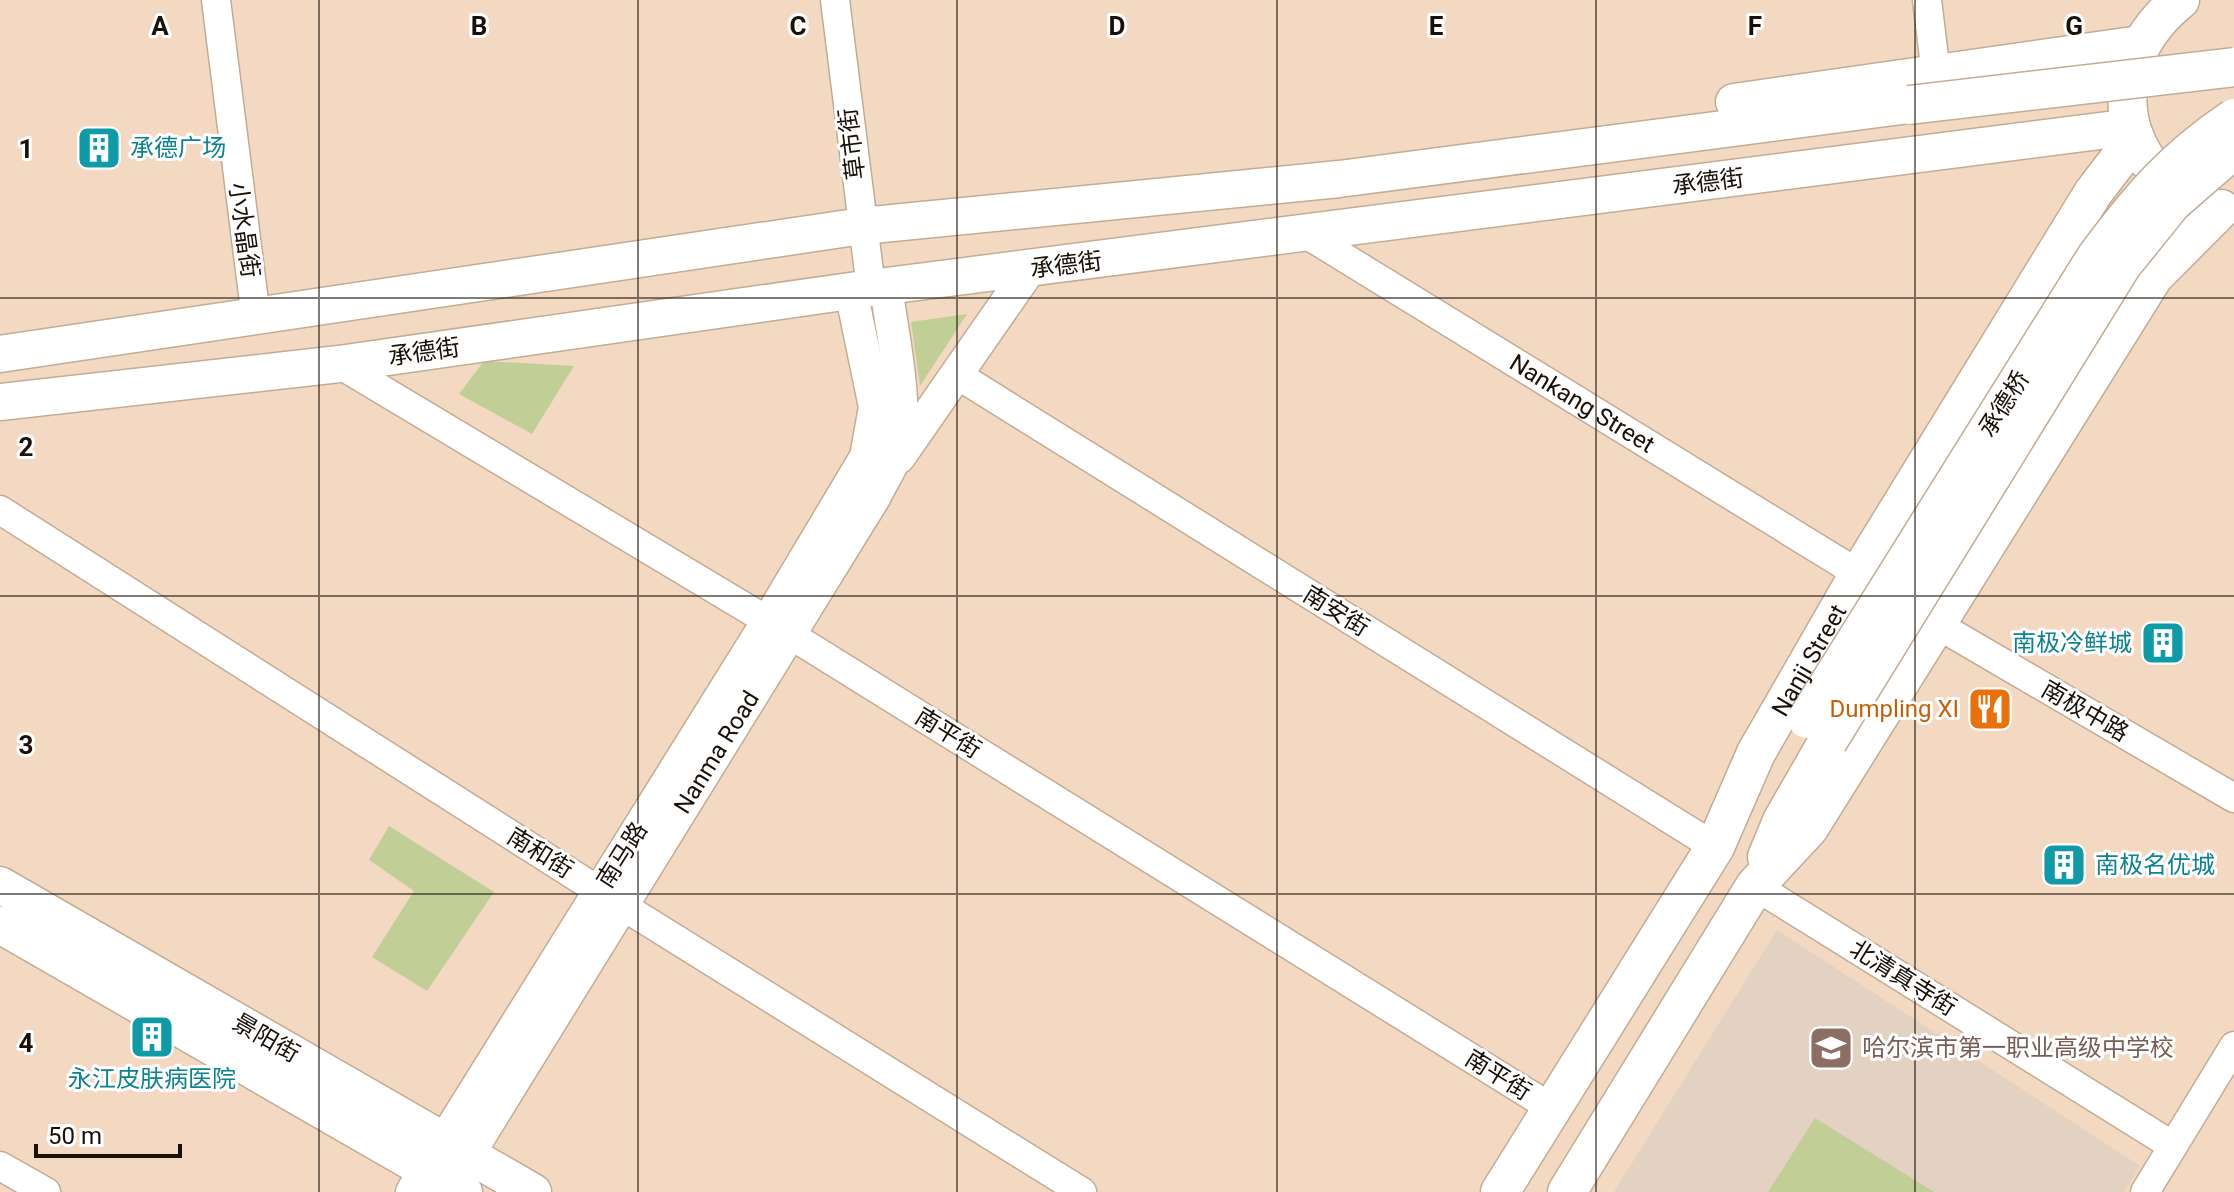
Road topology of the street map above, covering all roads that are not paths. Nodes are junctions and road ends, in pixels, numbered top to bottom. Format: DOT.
graph roads {
  1 [pos="216,0"];
  2 [pos="835,0"];
  3 [pos="1927,0"];
  4 [pos="2180,0"];
  5 [pos="2140,44"];
  6 [pos="2234,67"];
  7 [pos="1936,74"];
  8 [pos="1909,105"];
  9 [pos="2234,118"];
  10 [pos="2133,132"];
  11 [pos="2234,149"];
  12 [pos="1067,207"];
  13 [pos="2227,209"];
  14 [pos="862,226"];
  15 [pos="1306,234"];
  16 [pos="1029,270"];
  17 [pos="869,289"];
  18 [pos="256,318"];
  19 [pos="0,354"];
  20 [pos="339,364"];
  21 [pos="956,374"];
  22 [pos="0,402"];
  23 [pos="883,480"];
  24 [pos="0,510"];
  25 [pos="1859,574"];
  26 [pos="1936,624"];
  27 [pos="778,627"];
  28 [pos="1818,730"];
  29 [pos="2234,798"];
  30 [pos="1715,847"];
  31 [pos="0,885"];
  32 [pos="1755,886"];
  33 [pos="610,898"];
  34 [pos="0,925"];
  35 [pos="2234,1046"];
  36 [pos="1553,1109"];
  37 [pos="2173,1146"];
  38 [pos="0,1166"];
  39 [pos="444,1175"];
  40 [pos="46,1192"];
  41 [pos="533,1192"];
  42 [pos="1082,1192"];
  43 [pos="1500,1192"];
  44 [pos="1567,1192"];
  45 [pos="2145,1192"];
  1 -- 18 [label="street, 小水晶街"];
  2 -- 14 [label="street, 草市街"];
  3 -- 7 [label="street"];
  4 -- 5 [label="highway"];
  5 -- 7 [label="main road"];
  5 -- 10 [label="highway"];
  6 -- 8 [label="highway, bridge"];
  7 -- 12 [label="main road"];
  8 -- 12 [label="main road"];
  9 -- 28 [label="highway, 承德桥, bridge"];
  10 -- 13 [label="highway"];
  10 -- 15 [label="main road, 承德街"];
  10 -- 25 [label="highway, Nanji Street"];
  11 -- 28 [label="highway, 承德桥, bridge"];
  12 -- 14 [label="main road"];
  13 -- 26 [label="highway"];
  14 -- 17 [label="street, 草市街"];
  14 -- 18 [label="main road"];
  15 -- 16 [label="main road, 承德街"];
  15 -- 25 [label="street, Nankang Street"];
  16 -- 17 [label="main road, 承德街"];
  16 -- 21 [label="main road"];
  17 -- 20 [label="main road, 承德街"];
  17 -- 23 [label="main road, Nanma Road"];
  17 -- 27 [label="main road"];
  18 -- 19 [label="main road"];
  20 -- 22 [label="main road, 承德街"];
  20 -- 27 [label="street, 南平街"];
  21 -- 23 [label="main road"];
  21 -- 30 [label="street, 南安街"];
  23 -- 27 [label="main road, Nanma Road"];
  24 -- 33 [label="street, 南和街"];
  25 -- 30 [label="highway, Nanji Street"];
  26 -- 29 [label="street, 南极中路"];
  26 -- 32 [label="highway"];
  27 -- 33 [label="main road, Nanma Road"];
  27 -- 36 [label="street, 南平街"];
  28 -- 30 [label="highway"];
  28 -- 32 [label="highway"];
  30 -- 36 [label="highway, Nanji Street"];
  31 -- 39 [label="main road, 景阳街"];
  32 -- 37 [label="street, 北清真寺街"];
  32 -- 44 [label="highway"];
  33 -- 39 [label="main road, Nanma Road"];
  33 -- 42 [label="street, 南和街"];
  34 -- 39 [label="main road, 景阳街"];
  35 -- 37 [label="street"];
  36 -- 43 [label="highway, Nanji Street"];
  37 -- 45 [label="street"];
  38 -- 40 [label="street"];
  39 -- 41 [label="main road, 景阳街"];
}
